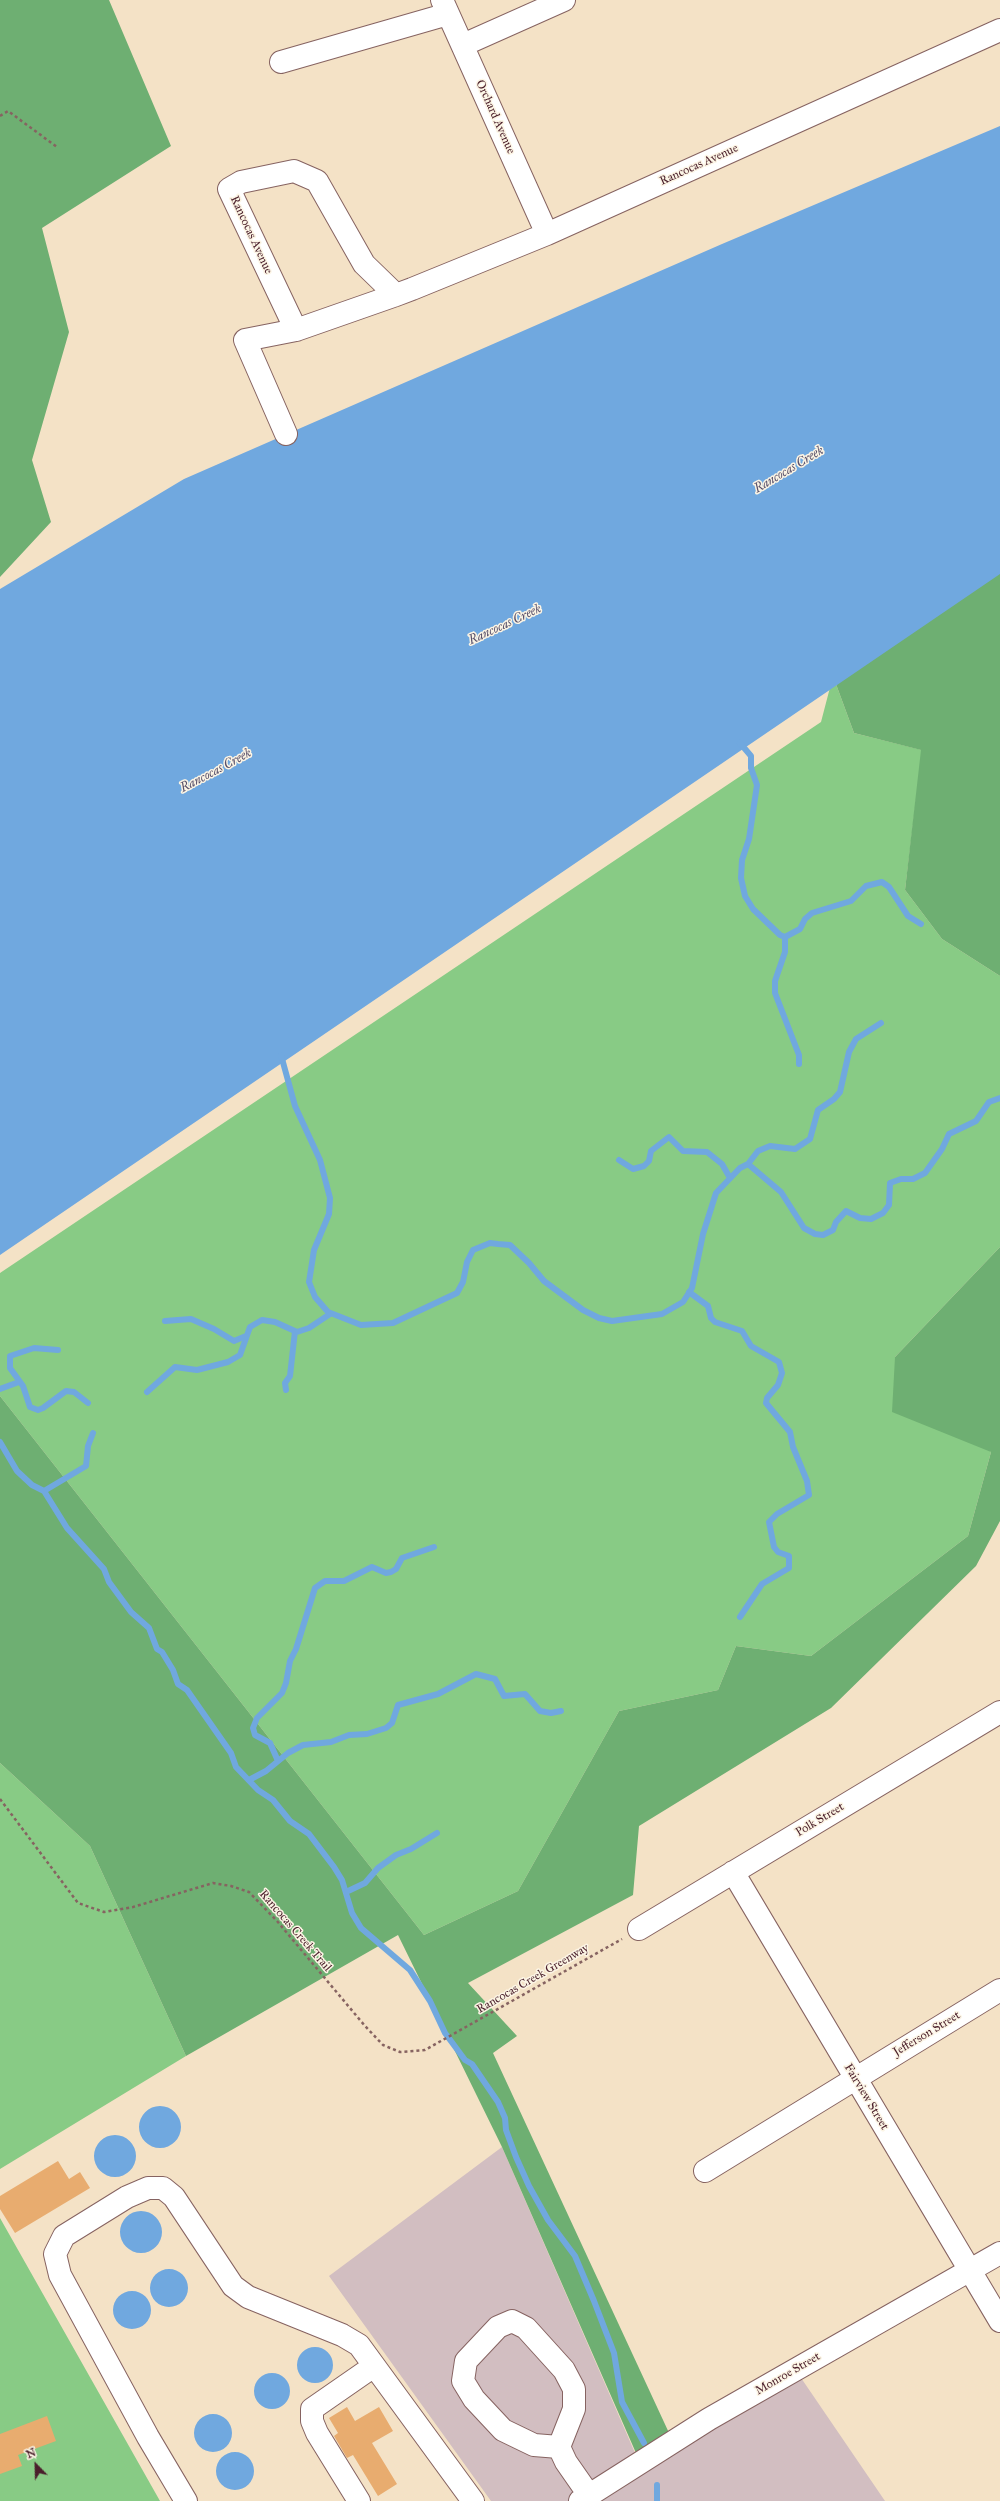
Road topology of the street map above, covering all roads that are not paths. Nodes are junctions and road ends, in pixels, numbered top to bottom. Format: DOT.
graph roads {
  1 [pos="564,0"];
  2 [pos="445,7"];
  3 [pos="1000,30"];
  4 [pos="462,45"];
  5 [pos="281,62"];
  6 [pos="546,234"];
  7 [pos="396,295"];
  8 [pos="296,330"];
  9 [pos="286,434"];
  10 [pos="1000,1712"];
  11 [pos="733,1872"];
  12 [pos="639,1929"];
  13 [pos="1000,1990"];
  14 [pos="854,2078"];
  15 [pos="705,2171"];
  16 [pos="1000,2253"];
  17 [pos="970,2271"];
  18 [pos="1000,2321"];
  19 [pos="374,2366"];
  20 [pos="559,2447"];
  21 [pos="585,2498"];
  22 [pos="186,2501"];
  23 [pos="359,2501"];
  24 [pos="473,2501"];
  1 -- 4 [label="street"];
  2 -- 4 [label="street, Orchard Avenue"];
  2 -- 5 [label="street"];
  3 -- 6 [label="street, Rancocas Avenue"];
  4 -- 6 [label="street, Orchard Avenue"];
  6 -- 7 [label="street, Rancocas Avenue"];
  7 -- 8 [label="street, Rancocas Avenue"];
  7 -- 8 [label="street, Rancocas Avenue"];
  8 -- 9 [label="street"];
  10 -- 11 [label="street, Polk Street"];
  11 -- 12 [label="street, Polk Street"];
  11 -- 14 [label="street, Fairview Street"];
  13 -- 14 [label="street, Jefferson Street"];
  14 -- 15 [label="street, Jefferson Street"];
  14 -- 17 [label="street, Fairview Street"];
  16 -- 17 [label="street, Monroe Street"];
  17 -- 18 [label="street, Fairview Street"];
  17 -- 21 [label="street, Monroe Street"];
  19 -- 22 [label="street"];
  19 -- 23 [label="street"];
  19 -- 24 [label="street"];
  20 -- 20 [label="street"];
  20 -- 21 [label="street"];
}
